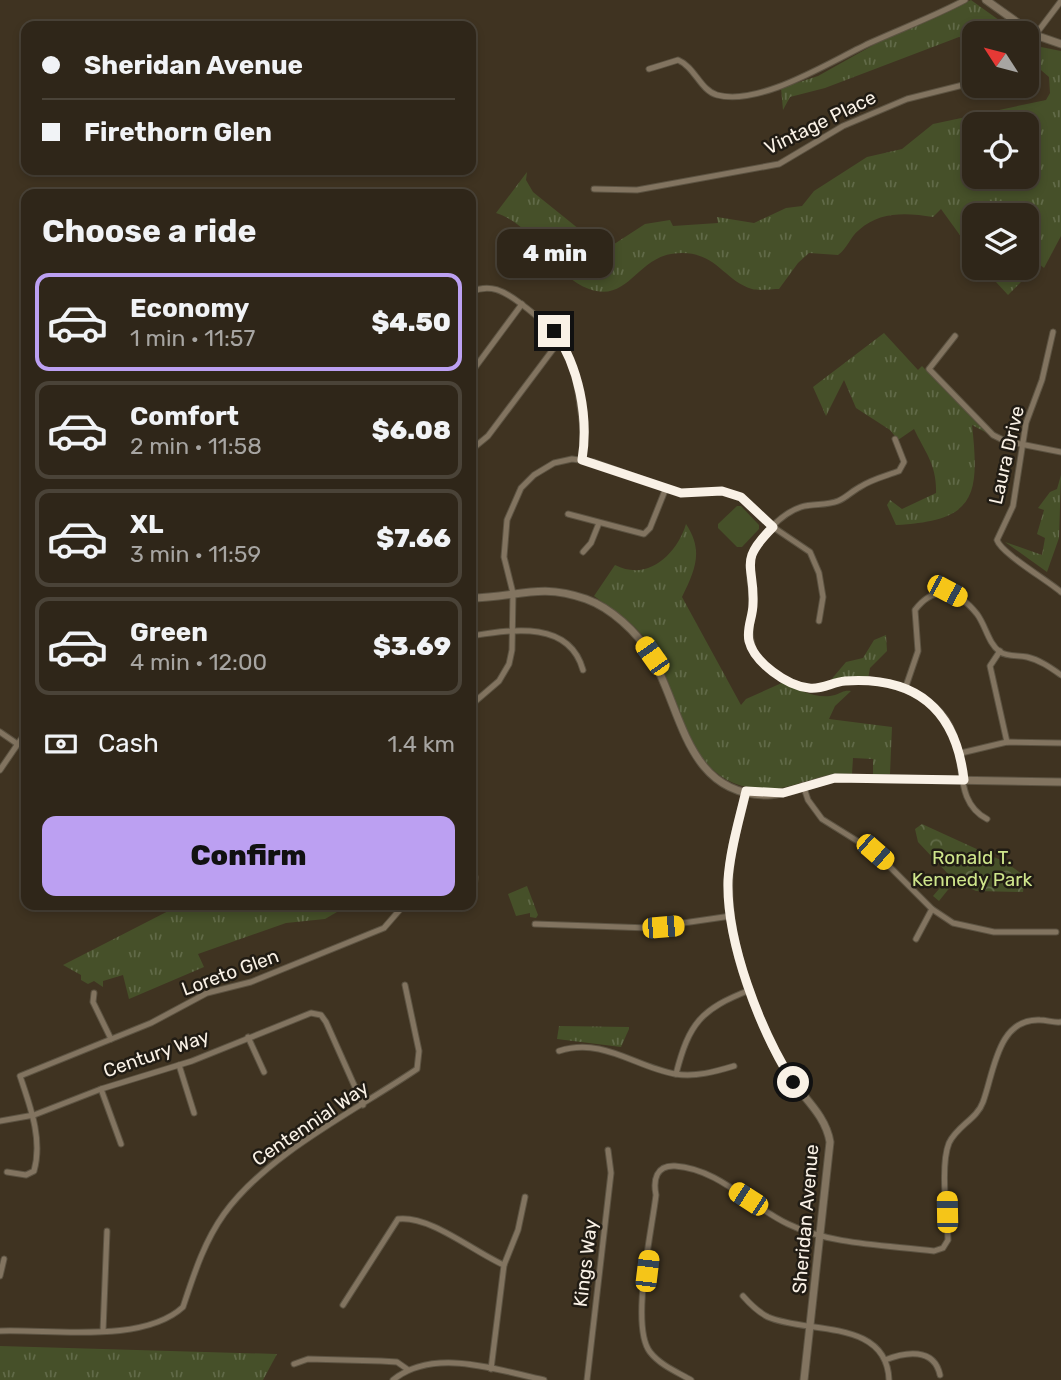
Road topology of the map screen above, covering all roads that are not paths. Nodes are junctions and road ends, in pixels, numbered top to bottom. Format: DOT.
graph roads {
  1 [pos="965,0"];
  2 [pos="991,1"];
  3 [pos="1061,1"];
  4 [pos="1017,21"];
  5 [pos="1040,28"];
  6 [pos="1040,37"];
  7 [pos="1061,44"];
  8 [pos="649,69"];
  9 [pos="962,85"];
  10 [pos="594,189"];
  11 [pos="476,290"];
  12 [pos="522,304"];
  13 [pos="1053,332"];
  14 [pos="955,336"];
  15 [pos="560,340"];
  16 [pos="476,366"];
  17 [pos="895,439"];
  18 [pos="1021,445"];
  19 [pos="476,446"];
  20 [pos="1061,452"];
  21 [pos="582,460"];
  22 [pos="666,488"];
  23 [pos="568,514"];
  24 [pos="598,523"];
  25 [pos="773,527"];
  26 [pos="583,552"];
  27 [pos="1061,592"];
  28 [pos="513,593"];
  29 [pos="476,597"];
  30 [pos="819,621"];
  31 [pos="513,629"];
  32 [pos="476,635"];
  33 [pos="1000,651"];
  34 [pos="583,670"];
  35 [pos="1061,675"];
  36 [pos="905,689"];
  37 [pos="476,700"];
  38 [pos="0,732"];
  39 [pos="21,738"];
  40 [pos="1007,742"];
  41 [pos="16,743"];
  42 [pos="1061,743"];
  43 [pos="961,753"];
  44 [pos="0,770"];
  45 [pos="964,780"];
  46 [pos="1061,782"];
  47 [pos="803,785"];
  48 [pos="746,791"];
  49 [pos="987,819"];
  50 [pos="932,909"];
  51 [pos="400,910"];
  52 [pos="731,916"];
  53 [pos="535,924"];
  54 [pos="1056,932"];
  55 [pos="916,939"];
  56 [pos="405,985"];
  57 [pos="750,990"];
  58 [pos="94,993"];
  59 [pos="1061,1022"];
  60 [pos="248,1037"];
  61 [pos="111,1039"];
  62 [pos="559,1051"];
  63 [pos="179,1065"];
  64 [pos="734,1066"];
  65 [pos="264,1072"];
  66 [pos="676,1074"];
  67 [pos="101,1089"];
  68 [pos="363,1105"];
  69 [pos="194,1113"];
  70 [pos="34,1115"];
  71 [pos="0,1121"];
  72 [pos="121,1144"];
  73 [pos="608,1150"];
  74 [pos="7,1172"];
  75 [pos="525,1197"];
  76 [pos="107,1231"];
  77 [pos="821,1236"];
  78 [pos="4,1259"];
  79 [pos="504,1265"];
  80 [pos="0,1276"];
  81 [pos="743,1296"];
  82 [pos="343,1305"];
  83 [pos="811,1324"];
  84 [pos="0,1331"];
  85 [pos="103,1331"];
  86 [pos="885,1360"];
  87 [pos="294,1364"];
  88 [pos="409,1368"];
  89 [pos="491,1368"];
  90 [pos="940,1375"];
  91 [pos="393,1380"];
  92 [pos="544,1380"];
  93 [pos="587,1380"];
  94 [pos="691,1380"];
  95 [pos="804,1380"];
  96 [pos="889,1380"];
  1 -- 8 [label="street"];
  2 -- 4 [label="street"];
  3 -- 5 [label="street"];
  6 -- 7 [label="street"];
  9 -- 10 [label="street, Vintage Place"];
  11 -- 12 [label="street"];
  12 -- 15 [label="street"];
  12 -- 16 [label="street"];
  13 -- 18 [label="street, Laura Drive"];
  14 -- 18 [label="street"];
  15 -- 19 [label="street"];
  15 -- 21 [label="street"];
  17 -- 25 [label="street"];
  18 -- 20 [label="street"];
  18 -- 27 [label="street, Laura Drive"];
  21 -- 22 [label="street"];
  21 -- 28 [label="street"];
  22 -- 24 [label="street"];
  22 -- 25 [label="street"];
  23 -- 24 [label="street"];
  24 -- 26 [label="street"];
  25 -- 30 [label="street"];
  25 -- 36 [label="street"];
  28 -- 29 [label="street"];
  28 -- 31 [label="street"];
  28 -- 48 [label="street"];
  31 -- 32 [label="street"];
  31 -- 34 [label="street"];
  31 -- 37 [label="street"];
  33 -- 35 [label="street"];
  33 -- 36 [label="street"];
  33 -- 40 [label="street"];
  36 -- 43 [label="street"];
  38 -- 41 [label="street"];
  39 -- 41 [label="street"];
  40 -- 42 [label="street"];
  40 -- 43 [label="street"];
  41 -- 44 [label="street"];
  43 -- 45 [label="street"];
  45 -- 46 [label="street"];
  45 -- 47 [label="street"];
  45 -- 49 [label="street"];
  47 -- 48 [label="street"];
  47 -- 50 [label="street"];
  48 -- 52 [label="street, Sheridan Avenue"];
  50 -- 54 [label="street"];
  50 -- 55 [label="street"];
  51 -- 61 [label="street, Loreto Glen"];
  52 -- 53 [label="street"];
  52 -- 57 [label="street, Sheridan Avenue"];
  56 -- 68 [label="street, Centennial Way"];
  57 -- 66 [label="street"];
  57 -- 77 [label="street, Sheridan Avenue"];
  58 -- 61 [label="street"];
  59 -- 77 [label="street"];
  60 -- 63 [label="street, Century Way"];
  60 -- 65 [label="street"];
  60 -- 68 [label="street, Century Way"];
  61 -- 70 [label="street, Loreto Glen"];
  62 -- 66 [label="street"];
  63 -- 67 [label="street, Century Way"];
  63 -- 69 [label="street"];
  64 -- 66 [label="street"];
  67 -- 70 [label="street, Century Way"];
  67 -- 72 [label="street"];
  68 -- 85 [label="street, Centennial Way"];
  70 -- 71 [label="street, Century Way"];
  70 -- 74 [label="street"];
  73 -- 93 [label="street, Kings Way"];
  75 -- 79 [label="street"];
  76 -- 85 [label="street"];
  77 -- 83 [label="street, Sheridan Avenue"];
  77 -- 94 [label="street"];
  78 -- 80 [label="street"];
  79 -- 82 [label="street"];
  79 -- 89 [label="street"];
  81 -- 83 [label="street"];
  83 -- 86 [label="street"];
  83 -- 95 [label="street, Sheridan Avenue"];
  84 -- 85 [label="street, Centennial Way"];
  86 -- 90 [label="street"];
  86 -- 96 [label="street"];
  87 -- 88 [label="street"];
  88 -- 89 [label="street"];
  88 -- 91 [label="street"];
  89 -- 92 [label="street"];
}
